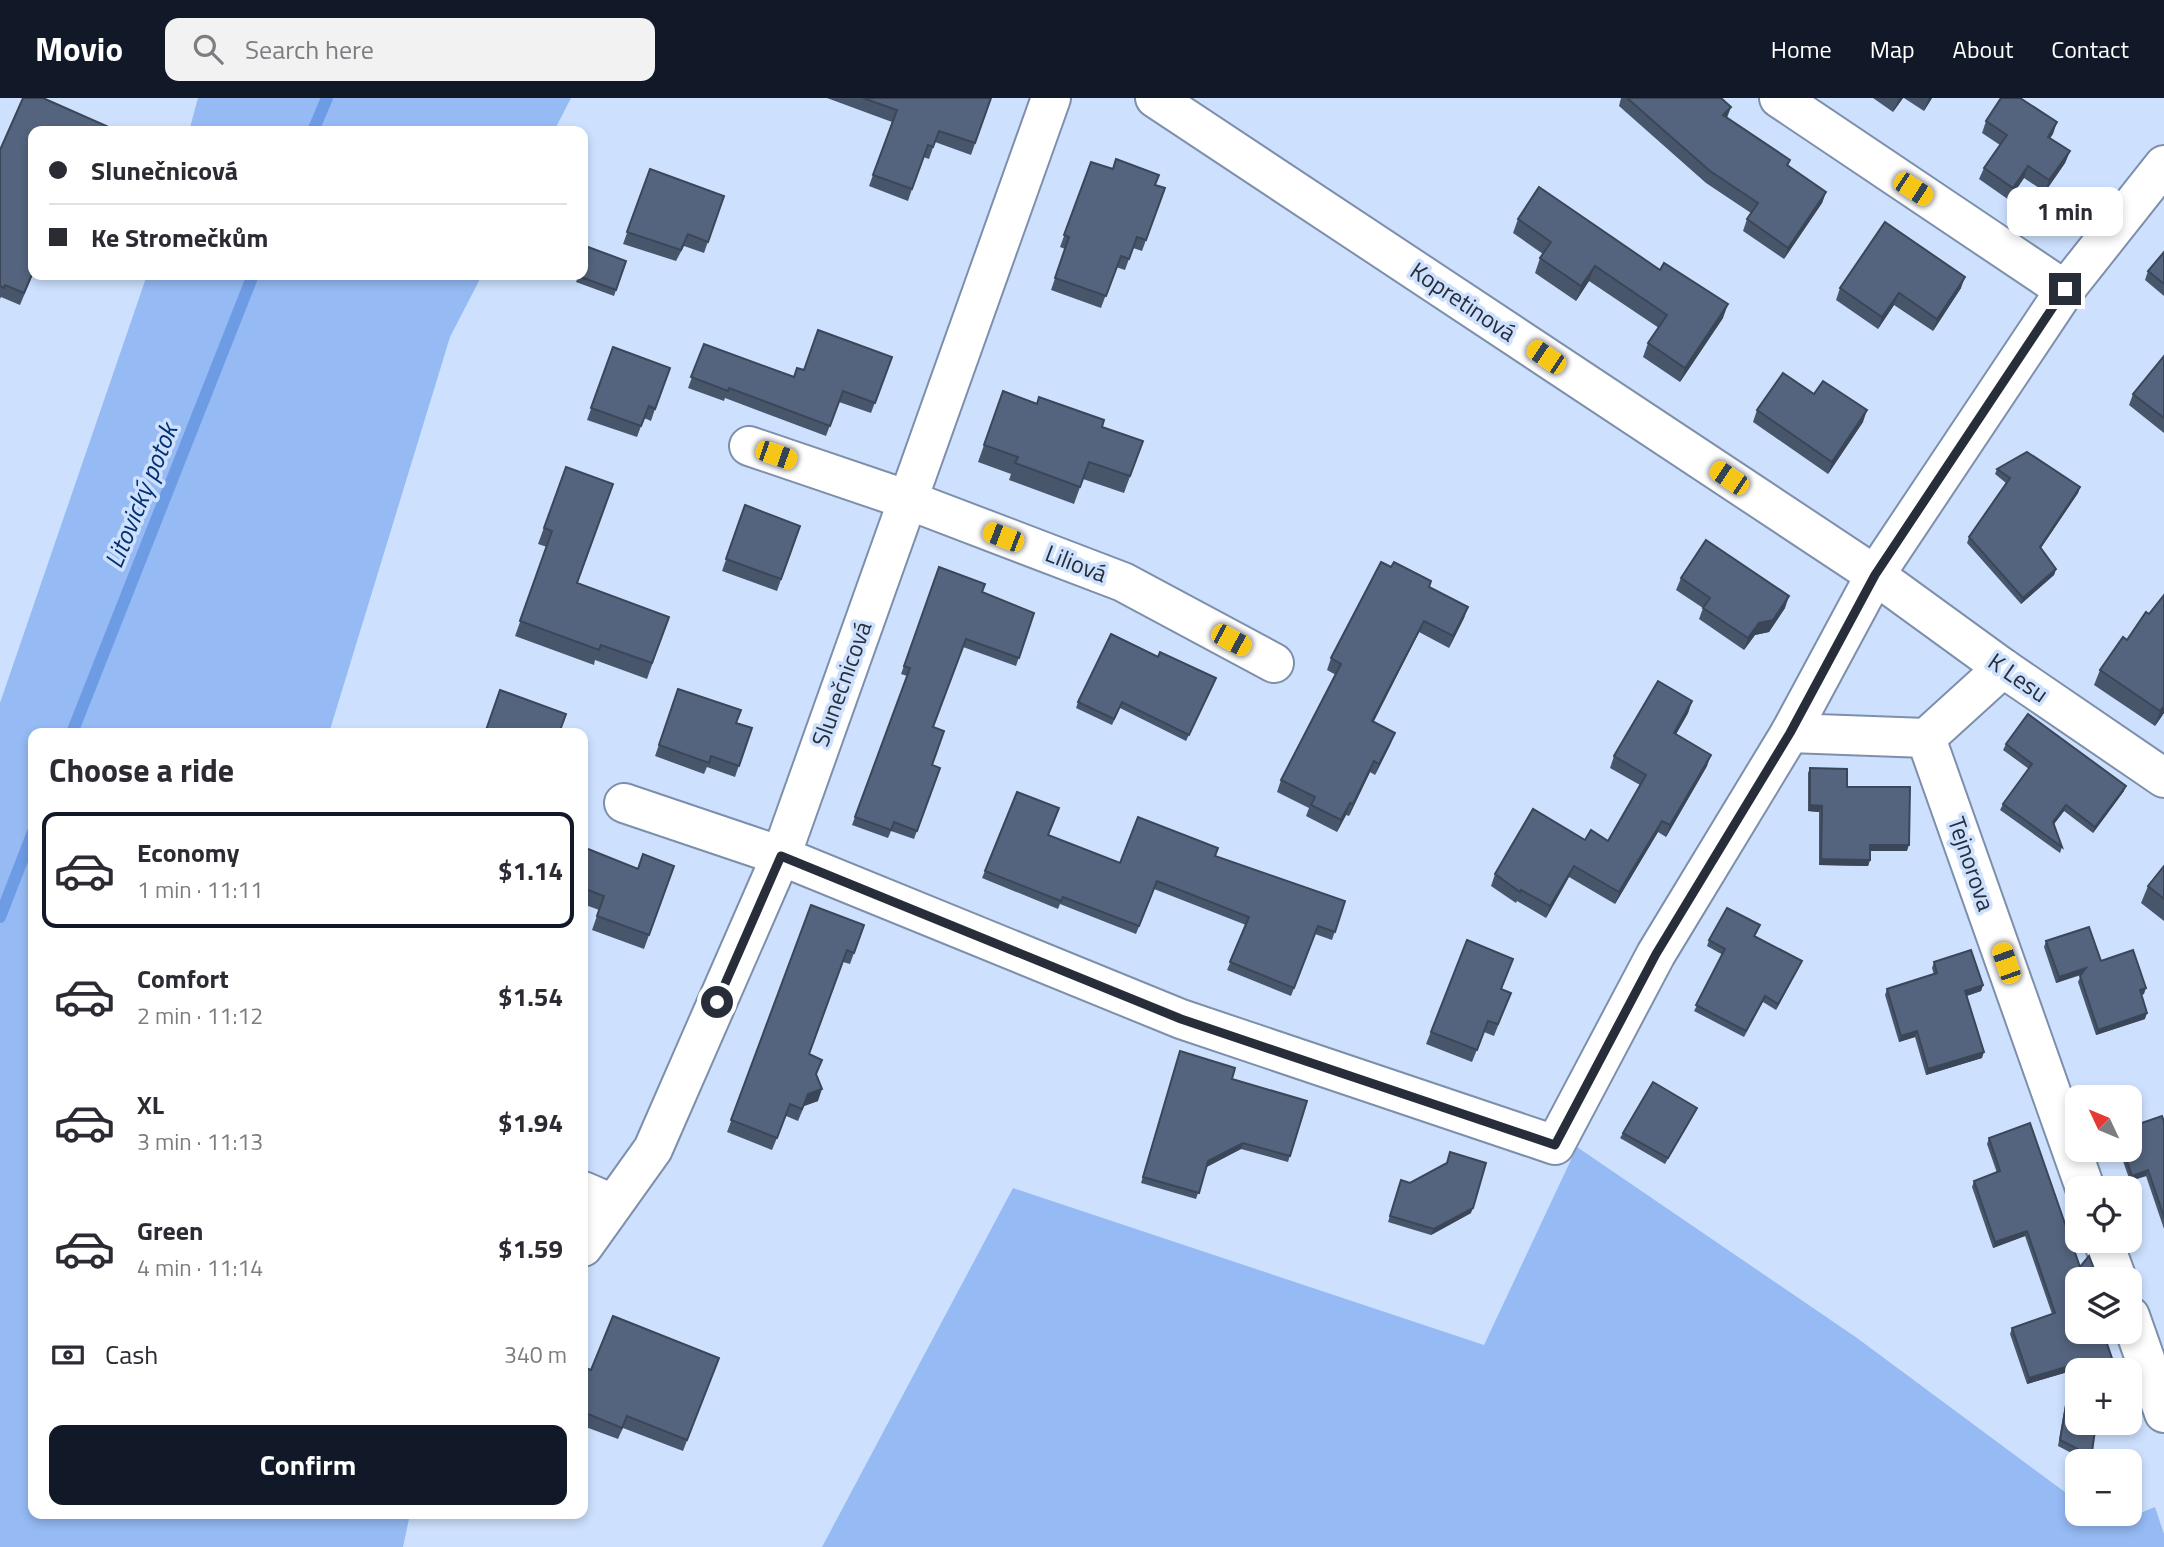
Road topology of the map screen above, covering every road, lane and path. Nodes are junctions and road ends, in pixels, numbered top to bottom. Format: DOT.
graph roads {
  1 [pos="1051,98"];
  2 [pos="1155,98"];
  3 [pos="1779,98"];
  4 [pos="2164,165"];
  5 [pos="2065,289"];
  6 [pos="749,446"];
  7 [pos="908,500"];
  8 [pos="1875,575"];
  9 [pos="1274,663"];
  10 [pos="2003,668"];
  11 [pos="1790,733"];
  12 [pos="1926,738"];
  13 [pos="2164,778"];
  14 [pos="624,803"];
  15 [pos="781,856"];
  16 [pos="2081,1176"];
  17 [pos="598,1197"];
  18 [pos="588,1230"];
  19 [pos="2140,1344"];
  20 [pos="2164,1413"];
  1 -- 7 [label="street, Slunečnicová"];
  2 -- 8 [label="street, Kopretinová"];
  3 -- 5 [label="street"];
  4 -- 5 [label="street"];
  5 -- 8 [label="street"];
  6 -- 7 [label="street, Liliová"];
  7 -- 9 [label="street, Liliová"];
  7 -- 15 [label="street, Slunečnicová"];
  8 -- 10 [label="street, K Lesu"];
  8 -- 11 [label="street"];
  10 -- 12 [label="street"];
  10 -- 13 [label="street, K Lesu"];
  11 -- 12 [label="street"];
  11 -- 15 [label="street"];
  12 -- 16 [label="street, Tejnorova"];
  14 -- 15 [label="street"];
  15 -- 17 [label="street, Slunečnicová"];
  17 -- 18 [label="street, Slunečnicová"];
  19 -- 20 [label="street"];
}
